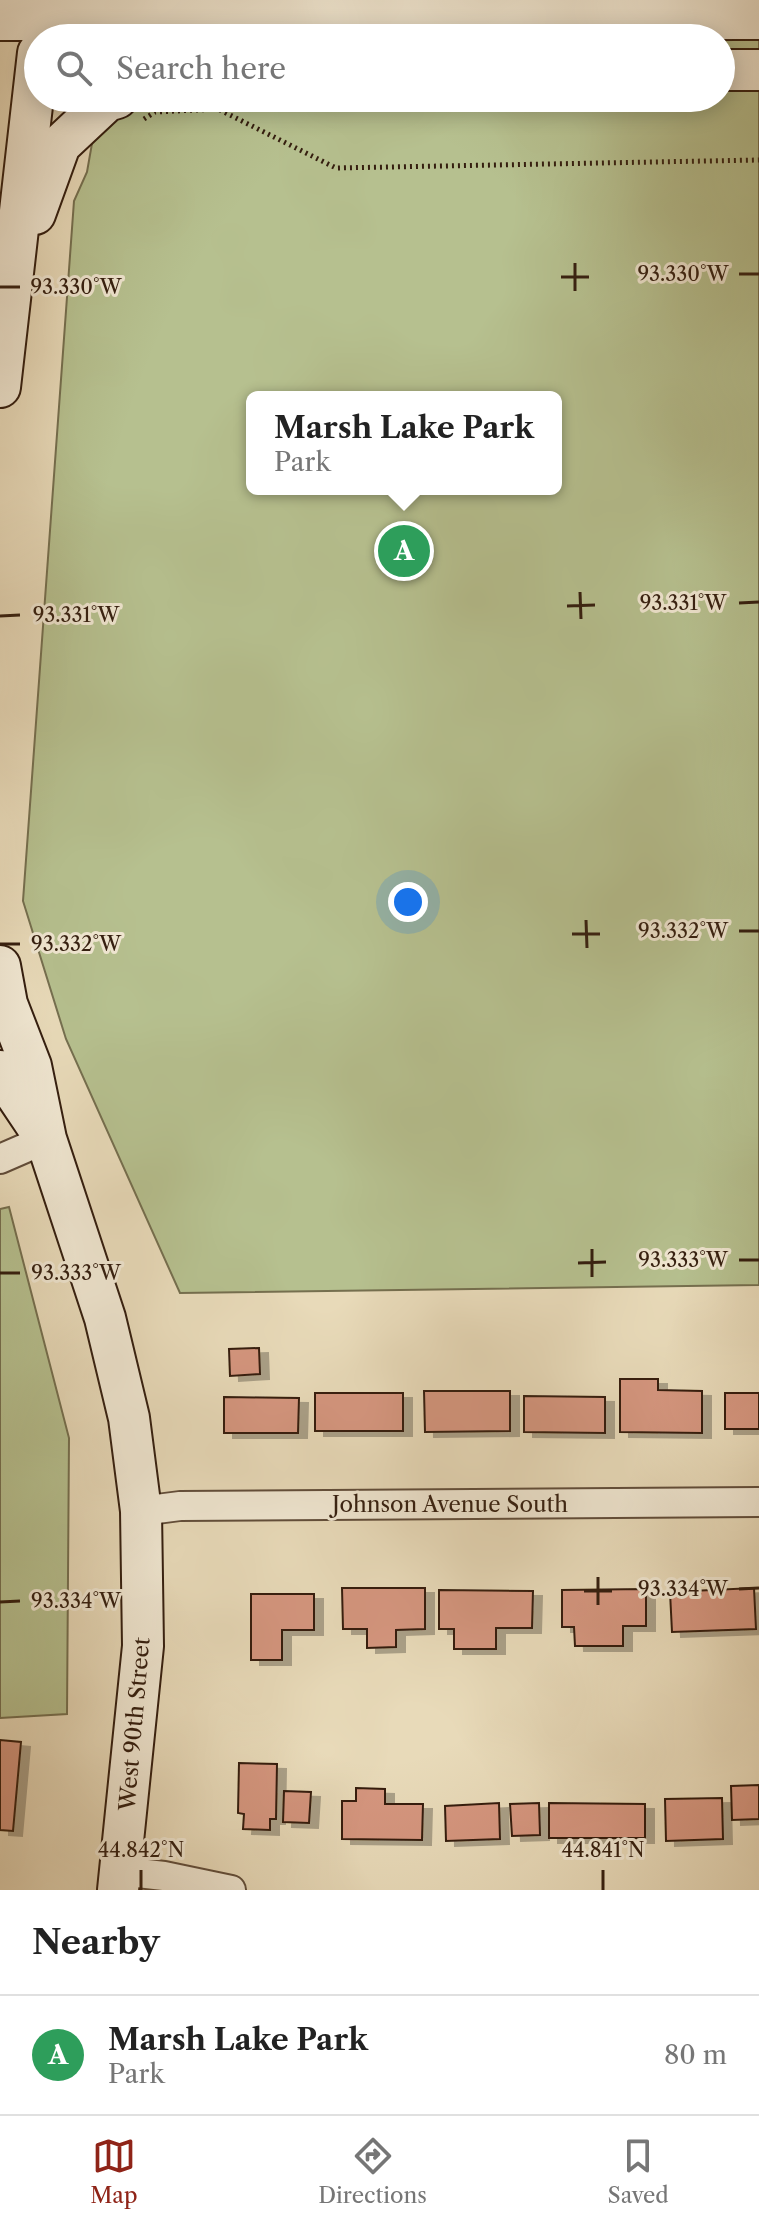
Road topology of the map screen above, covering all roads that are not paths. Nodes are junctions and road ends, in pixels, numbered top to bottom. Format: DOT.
graph roads {
  1 [pos="159,0"];
  2 [pos="265,19"];
  3 [pos="759,19"];
  4 [pos="0,20"];
  5 [pos="226,24"];
  6 [pos="24,40"];
  7 [pos="735,70"];
  8 [pos="759,70"];
  9 [pos="28,112"];
  10 [pos="95,112"];
  11 [pos="9,307"];
  12 [pos="0,387"];
  13 [pos="0,966"];
  14 [pos="0,1071"];
  15 [pos="46,1139"];
  16 [pos="0,1159"];
  17 [pos="759,1502"];
  18 [pos="141,1511"];
  19 [pos="119,1880"];
  20 [pos="231,1890"];
  1 -- 2 [label="street"];
  2 -- 3 [label="street"];
  2 -- 5 [label="street"];
  4 -- 6 [label="street"];
  7 -- 8 [label="street"];
  9 -- 11 [label="street"];
  10 -- 11 [label="street"];
  11 -- 12 [label="street"];
  13 -- 15 [label="street, West 90th Street"];
  14 -- 15 [label="street, West 90th Street"];
  15 -- 16 [label="street"];
  15 -- 18 [label="street, West 90th Street"];
  17 -- 18 [label="street, Johnson Avenue South"];
  18 -- 19 [label="street, West 90th Street"];
  19 -- 20 [label="street"];
}
